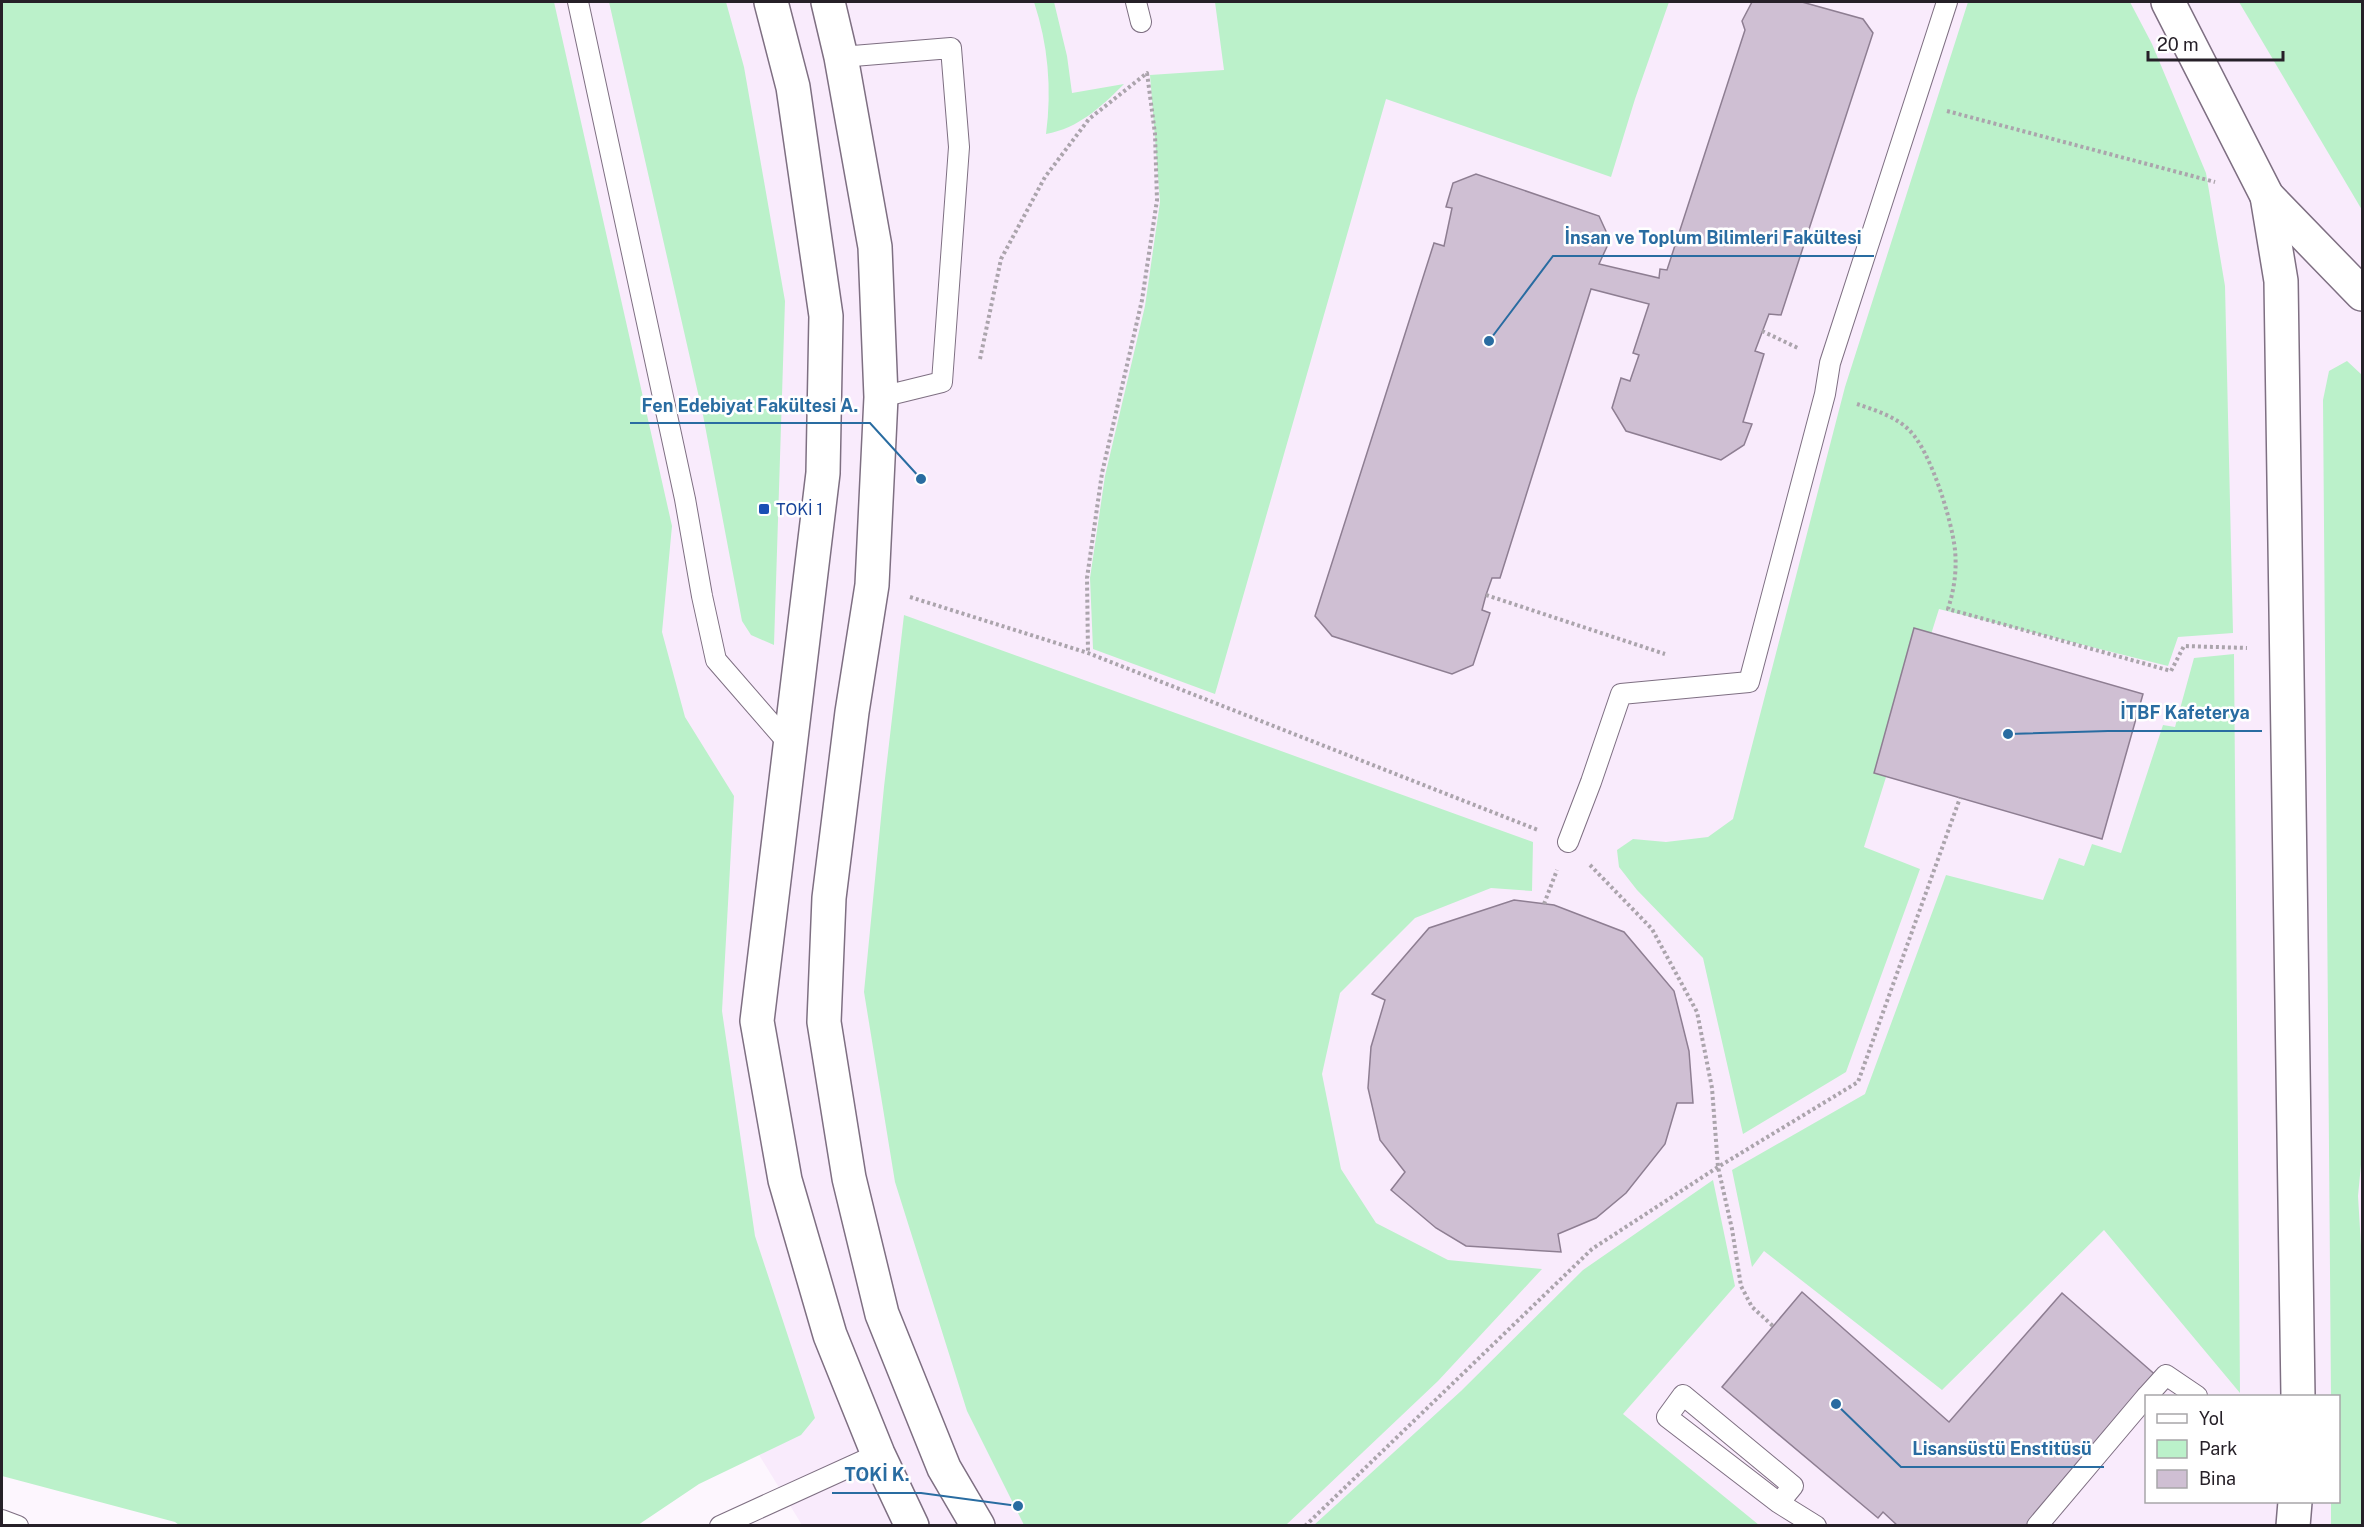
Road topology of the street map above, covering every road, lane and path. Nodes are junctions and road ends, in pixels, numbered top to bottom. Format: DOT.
graph roads {
  1 [pos="578,2"];
  2 [pos="771,2"];
  3 [pos="828,2"];
  4 [pos="1136,2"];
  5 [pos="1947,2"];
  6 [pos="2168,2"];
  7 [pos="1141,22"];
  8 [pos="841,57"];
  9 [pos="1914,102"];
  10 [pos="2267,196"];
  11 [pos="2362,294"];
  12 [pos="1762,331"];
  13 [pos="1830,363"];
  14 [pos="942,382"];
  15 [pos="1825,394"];
  16 [pos="881,397"];
  17 [pos="872,585"];
  18 [pos="1486,595"];
  19 [pos="2287,650"];
  20 [pos="1088,653"];
  21 [pos="1673,657"];
  22 [pos="789,744"];
  23 [pos="1960,798"];
  24 [pos="1568,842"];
  25 [pos="1718,1167"];
  26 [pos="1773,1326"];
  27 [pos="2149,1395"];
  28 [pos="2196,1395"];
  29 [pos="2298,1395"];
  30 [pos="2145,1399"];
  31 [pos="878,1454"];
  32 [pos="1779,1503"];
  33 [pos="2295,1503"];
  34 [pos="2,1520"];
  35 [pos="18,1526"];
  36 [pos="720,1526"];
  37 [pos="912,1526"];
  38 [pos="978,1526"];
  39 [pos="1305,1526"];
  40 [pos="1816,1526"];
  41 [pos="2037,1526"];
  42 [pos="2293,1526"];
  1 -- 22 [label="lane"];
  2 -- 22 [label="street"];
  3 -- 8 [label="street"];
  4 -- 7 [label="lane"];
  5 -- 9 [label="lane"];
  6 -- 10 [label="street"];
  8 -- 14 [label="lane"];
  8 -- 16 [label="street"];
  9 -- 10 [label="path"];
  9 -- 13 [label="lane"];
  10 -- 11 [label="street"];
  10 -- 19 [label="street"];
  12 -- 13 [label="path"];
  13 -- 15 [label="lane"];
  14 -- 16 [label="lane"];
  14 -- 20 [label="path"];
  15 -- 19 [label="path"];
  15 -- 24 [label="lane"];
  16 -- 17 [label="street"];
  17 -- 20 [label="path"];
  17 -- 38 [label="street"];
  18 -- 21 [label="path"];
  19 -- 29 [label="street"];
  20 -- 24 [label="path"];
  22 -- 31 [label="street"];
  23 -- 25 [label="path"];
  24 -- 25 [label="path"];
  25 -- 26 [label="path"];
  25 -- 39 [label="path"];
  27 -- 28 [label="lane"];
  30 -- 41 [label="lane"];
  31 -- 36 [label="lane"];
  31 -- 37 [label="street"];
  32 -- 32 [label="lane"];
  32 -- 40 [label="lane"];
  33 -- 42 [label="street"];
  34 -- 35 [label="lane"];
}
